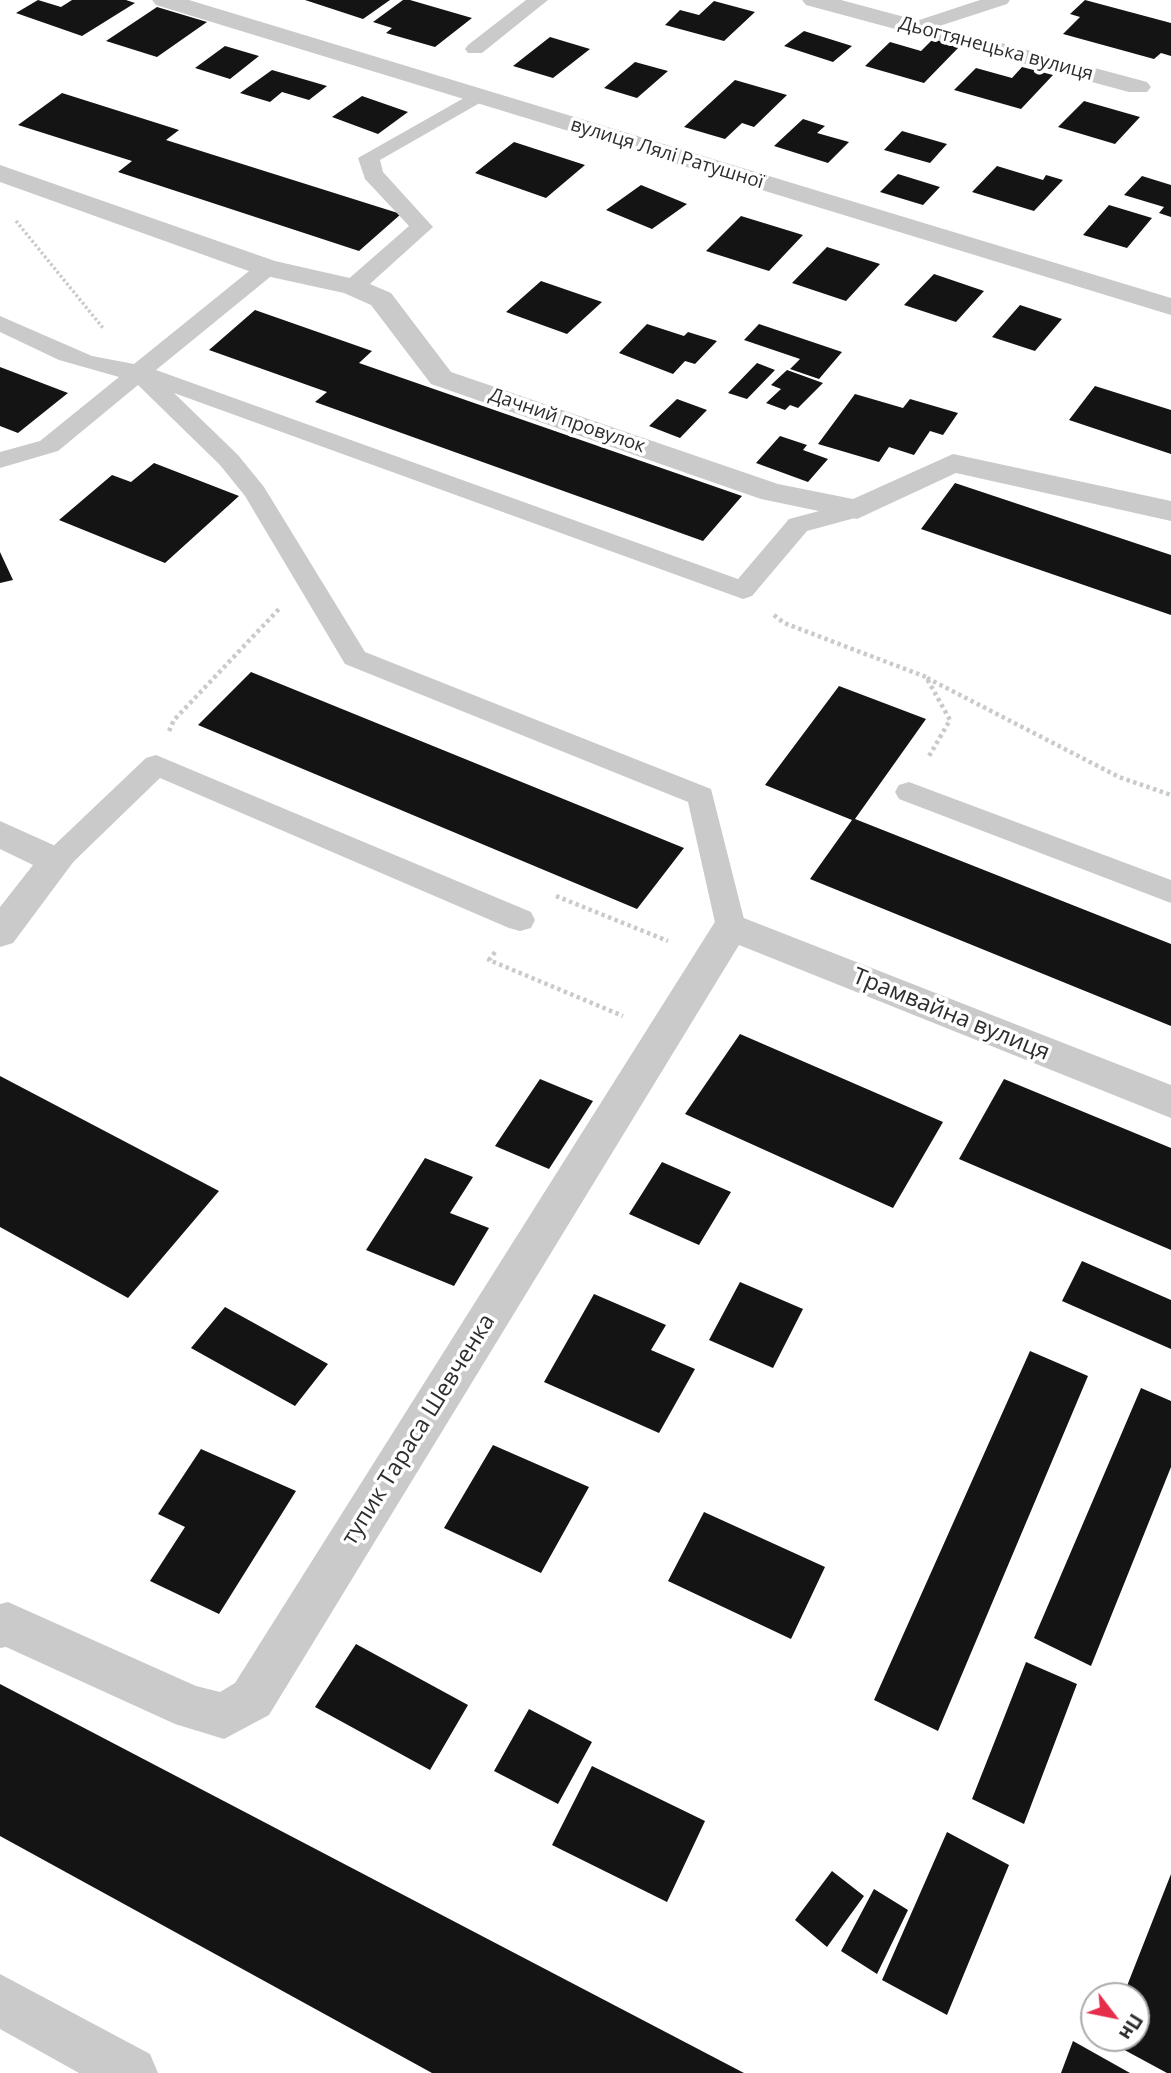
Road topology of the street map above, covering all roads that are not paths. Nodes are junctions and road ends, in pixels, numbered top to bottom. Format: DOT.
graph roads {
  1 [pos="164,0"];
  2 [pos="538,0"];
  3 [pos="814,0"];
  4 [pos="1000,0"];
  5 [pos="914,28"];
  6 [pos="475,49"];
  7 [pos="1138,87"];
  8 [pos="478,96"];
  9 [pos="0,173"];
  10 [pos="267,268"];
  11 [pos="353,287"];
  12 [pos="1171,307"];
  13 [pos="0,323"];
  14 [pos="139,372"];
  15 [pos="0,460"];
  16 [pos="857,509"];
  17 [pos="1171,511"];
  18 [pos="909,792"];
  19 [pos="0,834"];
  20 [pos="56,861"];
  21 [pos="1171,892"];
  22 [pos="520,920"];
  23 [pos="0,933"];
  24 [pos="722,943"];
  25 [pos="1171,1102"];
  26 [pos="0,1626"];
  27 [pos="0,2000"];
  28 [pos="131,2073"];
  1 -- 8 [label="street, вулиця Лялі Ратушної"];
  2 -- 6 [label="lane"];
  3 -- 5 [label="street, Дьогтянецька вулиця"];
  4 -- 5 [label="lane"];
  5 -- 7 [label="street, Дьогтянецька вулиця"];
  8 -- 11 [label="lane"];
  8 -- 12 [label="street, вулиця Лялі Ратушної"];
  9 -- 10 [label="street, Дачний провулок"];
  10 -- 11 [label="street, Дачний провулок"];
  10 -- 14 [label="lane"];
  11 -- 16 [label="street, Дачний провулок"];
  13 -- 14 [label="lane"];
  14 -- 15 [label="lane"];
  14 -- 16 [label="lane"];
  14 -- 24 [label="lane"];
  16 -- 17 [label="street"];
  18 -- 21 [label="lane"];
  19 -- 20 [label="street"];
  20 -- 22 [label="lane"];
  20 -- 23 [label="street"];
  24 -- 25 [label="street, Трамвайна вулиця"];
  24 -- 26 [label="street, тупик Тараса Шевченка"];
  27 -- 28 [label="street"];
}
